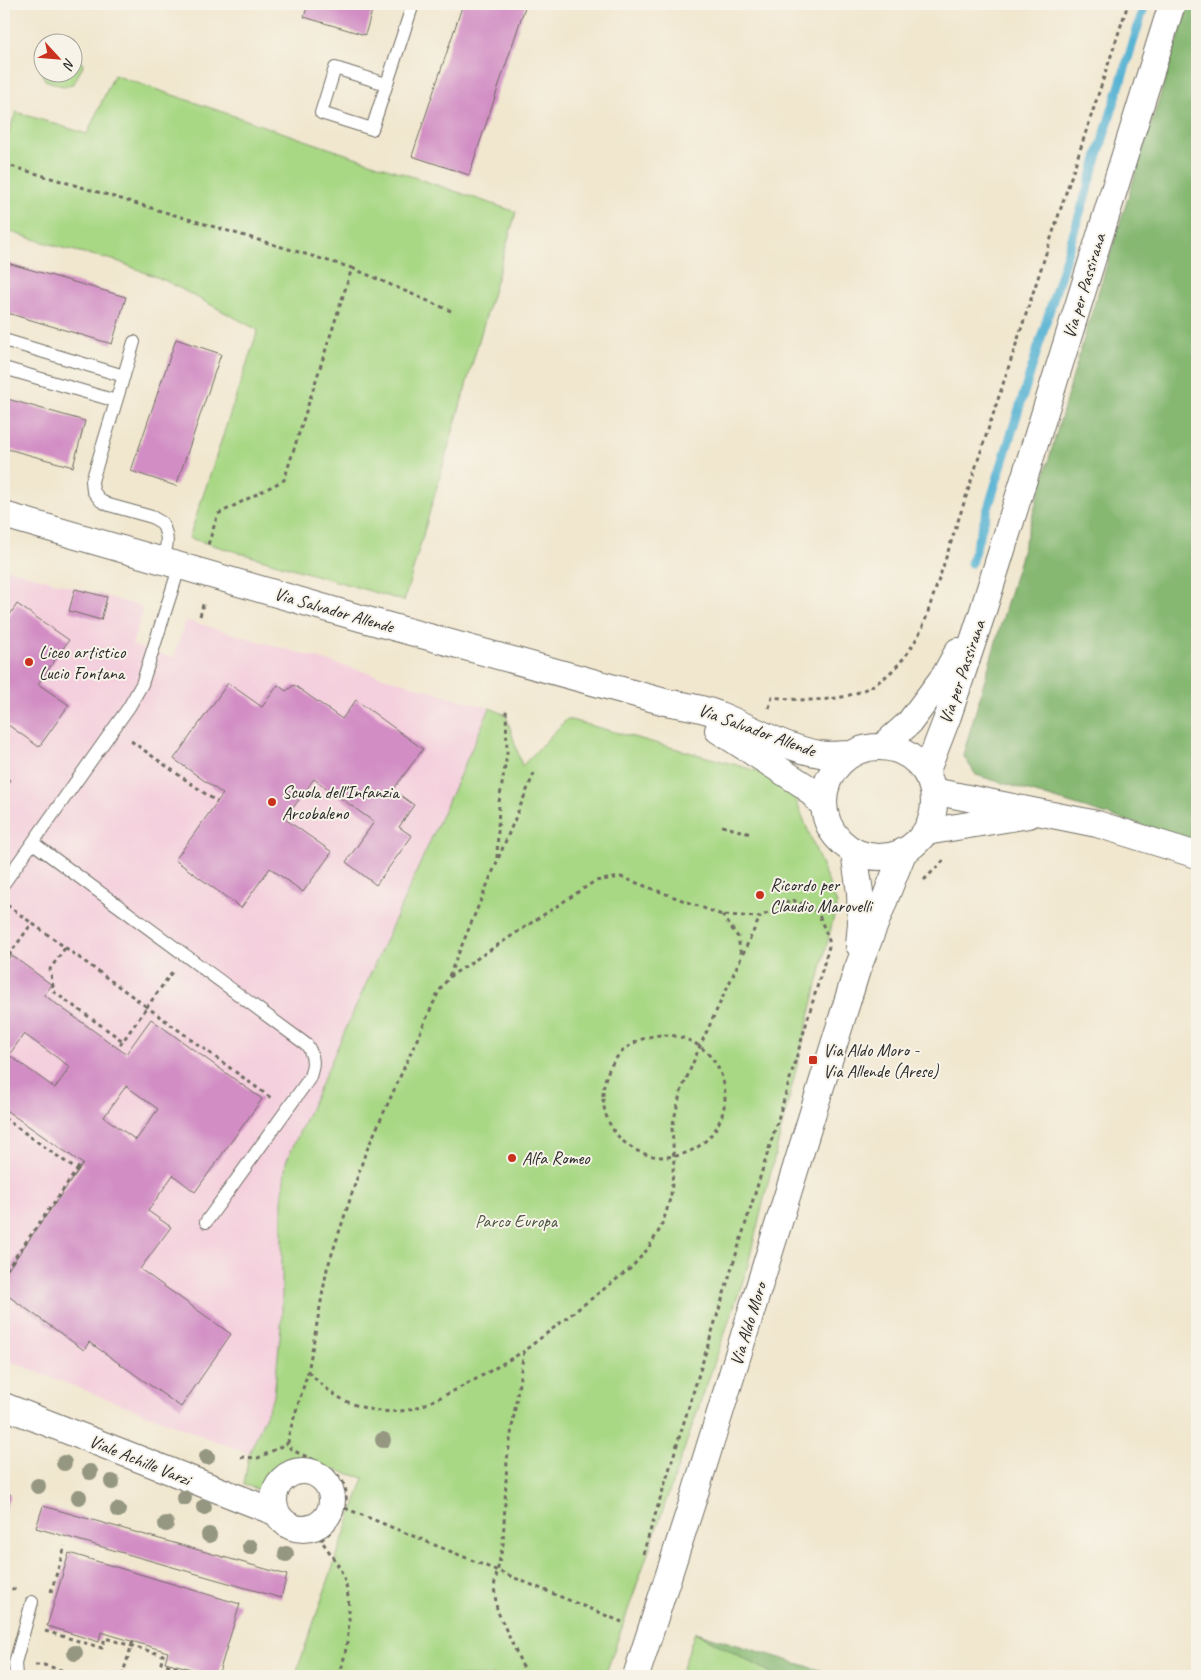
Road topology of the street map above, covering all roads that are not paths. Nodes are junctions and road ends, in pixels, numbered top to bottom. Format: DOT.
graph roads {
  1 [pos="414,4"];
  2 [pos="1172,4"];
  3 [pos="386,84"];
  4 [pos="4,340"];
  5 [pos="134,342"];
  6 [pos="4,368"];
  7 [pos="124,376"];
  8 [pos="116,401"];
  9 [pos="4,515"];
  10 [pos="171,563"];
  11 [pos="996,569"];
  12 [pos="665,702"];
  13 [pos="882,747"];
  14 [pos="850,754"];
  15 [pos="930,782"];
  16 [pos="823,805"];
  17 [pos="1042,813"];
  18 [pos="926,832"];
  19 [pos="33,843"];
  20 [pos="854,852"];
  21 [pos="903,852"];
  22 [pos="1197,855"];
  23 [pos="4,883"];
  24 [pos="857,970"];
  25 [pos="206,1222"];
  26 [pos="4,1406"];
  27 [pos="277,1513"];
  28 [pos="32,1602"];
  29 [pos="15,1670"];
  30 [pos="636,1676"];
  1 -- 3 [label="lane"];
  2 -- 11 [label="street, Via per Passirana"];
  3 -- 3 [label="lane"];
  4 -- 7 [label="lane"];
  5 -- 7 [label="lane"];
  6 -- 8 [label="lane"];
  7 -- 8 [label="lane"];
  8 -- 10 [label="lane"];
  9 -- 10 [label="street, Via Salvador Allende"];
  10 -- 12 [label="street, Via Salvador Allende"];
  10 -- 19 [label="lane"];
  11 -- 13 [label="street, Via per Passirana"];
  11 -- 15 [label="street, Via per Passirana"];
  12 -- 14 [label="street, Via Salvador Allende"];
  12 -- 16 [label="street, Via Salvador Allende"];
  13 -- 14 [label="street"];
  13 -- 15 [label="street"];
  14 -- 16 [label="street"];
  15 -- 17 [label="street"];
  15 -- 18 [label="street"];
  16 -- 20 [label="street"];
  17 -- 18 [label="street"];
  17 -- 22 [label="street"];
  18 -- 21 [label="street"];
  19 -- 23 [label="lane"];
  19 -- 25 [label="lane"];
  20 -- 21 [label="street"];
  20 -- 24 [label="street, Via Aldo Moro"];
  21 -- 24 [label="street, Via Aldo Moro"];
  24 -- 30 [label="street, Via Aldo Moro"];
  26 -- 27 [label="street, Viale Achille Varzi"];
  28 -- 29 [label="lane"];
}
